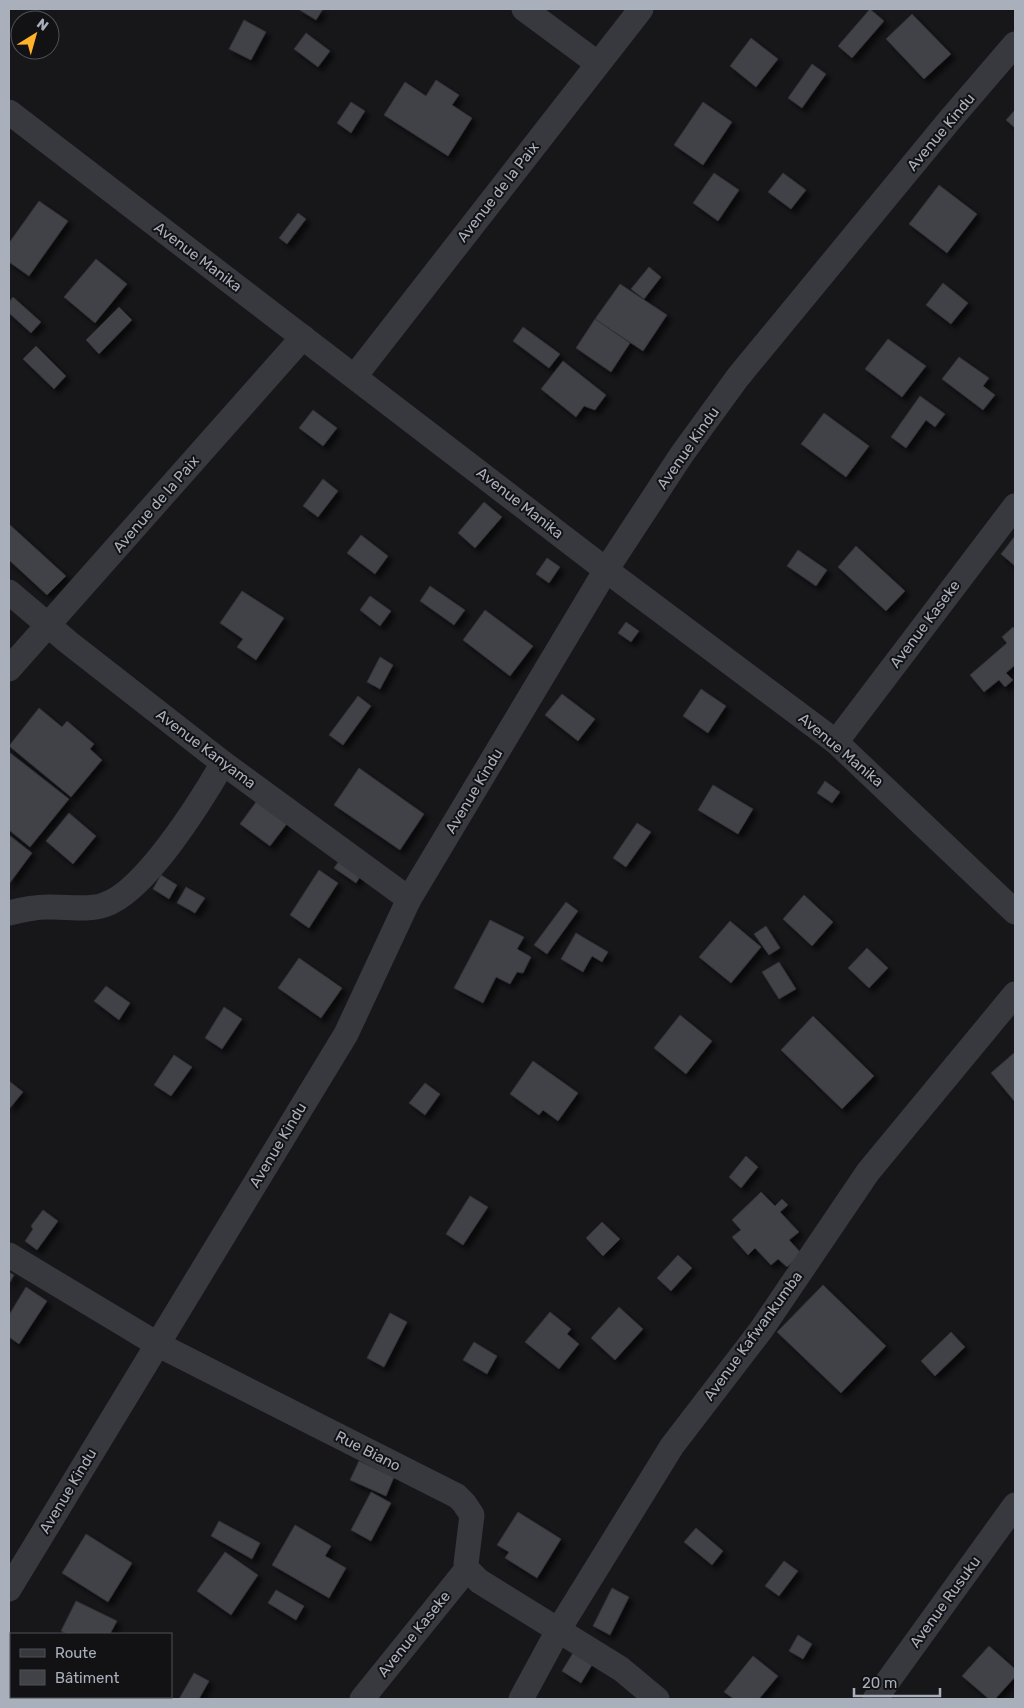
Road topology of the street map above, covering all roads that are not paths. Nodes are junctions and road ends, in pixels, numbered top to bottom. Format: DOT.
graph roads {
  1 [pos="524,9"];
  2 [pos="641,9"];
  3 [pos="1015,44"];
  4 [pos="598,63"];
  5 [pos="9,112"];
  6 [pos="303,337"];
  7 [pos="355,376"];
  8 [pos="1015,506"];
  9 [pos="606,570"];
  10 [pos="9,592"];
  11 [pos="49,626"];
  12 [pos="9,669"];
  13 [pos="836,742"];
  14 [pos="222,763"];
  15 [pos="409,899"];
  16 [pos="1015,912"];
  17 [pos="9,913"];
  18 [pos="1015,994"];
  19 [pos="9,1255"];
  20 [pos="157,1344"];
  21 [pos="1015,1505"];
  22 [pos="467,1569"];
  23 [pos="9,1589"];
  24 [pos="559,1629"];
  25 [pos="362,1699"];
  26 [pos="521,1699"];
  27 [pos="657,1699"];
  28 [pos="875,1699"];
  1 -- 4 [label="street"];
  2 -- 4 [label="street, Avenue de la Paix"];
  3 -- 9 [label="street, Avenue Kindu"];
  4 -- 7 [label="street, Avenue de la Paix"];
  5 -- 6 [label="street, Avenue Manika"];
  6 -- 7 [label="street, Avenue Manika"];
  6 -- 11 [label="street, Avenue de la Paix"];
  7 -- 9 [label="street, Avenue Manika"];
  8 -- 13 [label="street, Avenue Kaseke"];
  9 -- 13 [label="street, Avenue Manika"];
  9 -- 15 [label="street, Avenue Kindu"];
  10 -- 11 [label="street, Avenue Kanyama"];
  11 -- 12 [label="street, Avenue de la Paix"];
  11 -- 14 [label="street, Avenue Kanyama"];
  13 -- 16 [label="street, Avenue Manika"];
  14 -- 15 [label="street, Avenue Kanyama"];
  14 -- 17 [label="street"];
  15 -- 20 [label="street, Avenue Kindu"];
  18 -- 24 [label="street, Avenue Kafwankumba"];
  19 -- 20 [label="street, Rue Biano"];
  20 -- 22 [label="street, Rue Biano"];
  20 -- 23 [label="street, Avenue Kindu"];
  21 -- 28 [label="street, Avenue Rusuku"];
  22 -- 24 [label="street"];
  22 -- 25 [label="street, Avenue Kaseke"];
  24 -- 26 [label="street, Avenue Kafwankumba"];
  24 -- 27 [label="street"];
}
